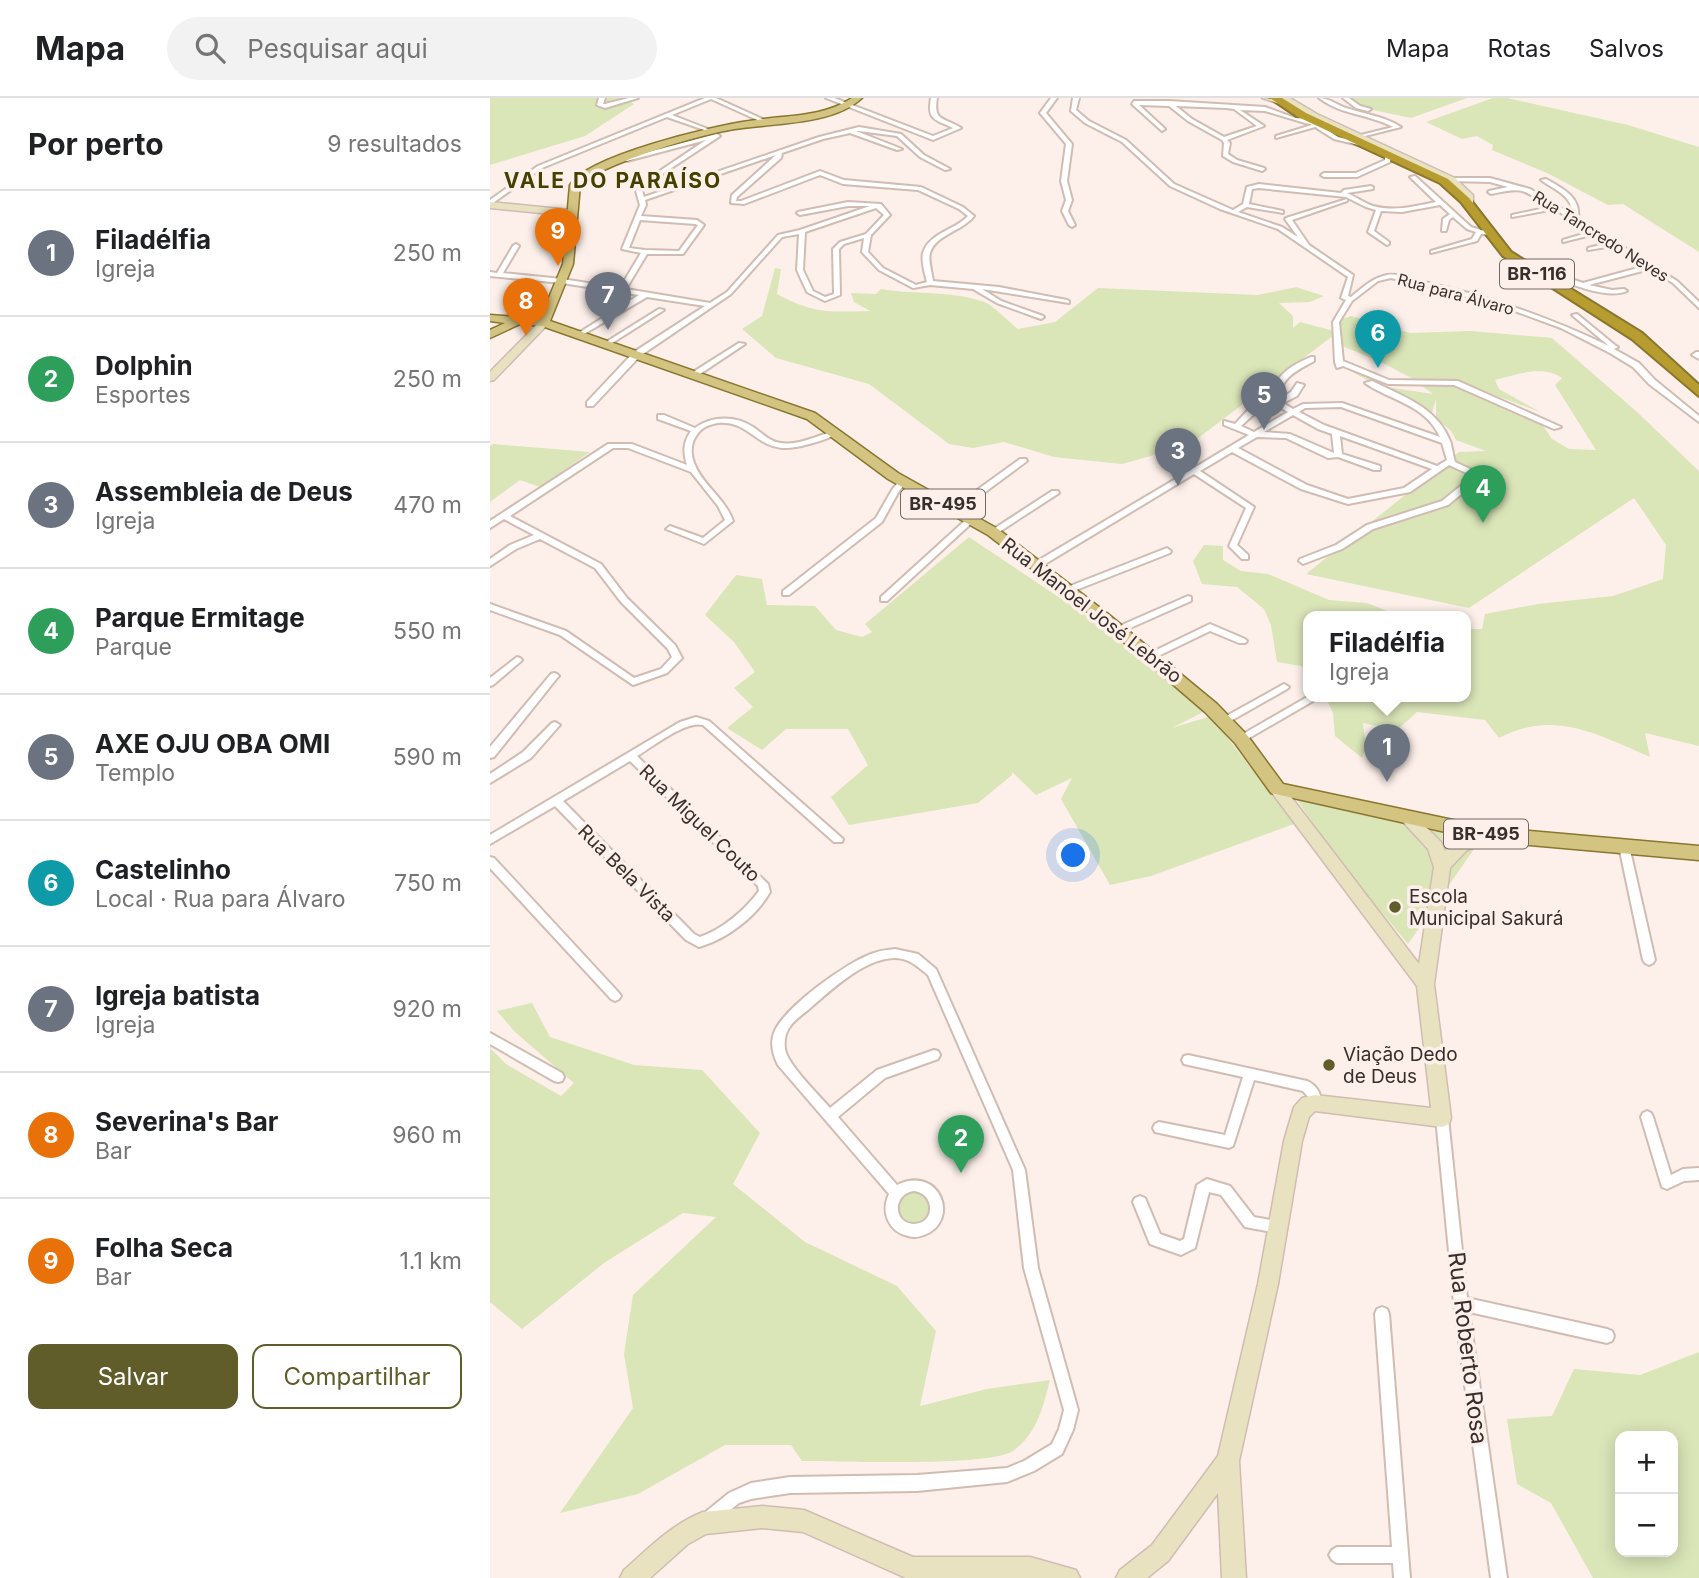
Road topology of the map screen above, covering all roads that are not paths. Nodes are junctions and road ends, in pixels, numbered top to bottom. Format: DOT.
graph roads {
  1 [pos="602,98"];
  2 [pos="635,98"];
  3 [pos="711,98"];
  4 [pos="829,98"];
  5 [pos="858,98"];
  6 [pos="934,98"];
  7 [pos="1054,98"];
  8 [pos="1076,98"];
  9 [pos="1266,98"];
  10 [pos="1322,98"];
  11 [pos="1346,98"];
  12 [pos="1281,100"];
  13 [pos="1132,101"];
  14 [pos="1170,103"];
  15 [pos="848,105"];
  16 [pos="1236,110"];
  17 [pos="666,115"];
  18 [pos="764,121"];
  19 [pos="1312,122"];
  20 [pos="1398,127"];
  21 [pos="1161,129"];
  22 [pos="849,131"];
  23 [pos="909,131"];
  24 [pos="711,132"];
  25 [pos="899,135"];
  26 [pos="1278,137"];
  27 [pos="1359,137"];
  28 [pos="1224,139"];
  29 [pos="899,149"];
  30 [pos="779,153"];
  31 [pos="1385,154"];
  32 [pos="627,159"];
  33 [pos="947,169"];
  34 [pos="1262,169"];
  35 [pos="1324,174"];
  36 [pos="1413,177"];
  37 [pos="1452,180"];
  38 [pos="1545,180"];
  39 [pos="1518,187"];
  40 [pos="1371,188"];
  41 [pos="1491,192"];
  42 [pos="642,199"];
  43 [pos="1344,200"];
  44 [pos="490,204"];
  45 [pos="879,205"];
  46 [pos="1246,205"];
  47 [pos="1468,205"];
  48 [pos="1444,206"];
  49 [pos="1557,207"];
  50 [pos="1379,209"];
  51 [pos="1408,209"];
  52 [pos="571,212"];
  53 [pos="1233,212"];
  54 [pos="1281,212"];
  55 [pos="800,214"];
  56 [pos="1454,214"];
  57 [pos="1424,216"];
  58 [pos="1514,216"];
  59 [pos="638,218"];
  60 [pos="1575,218"];
  61 [pos="1399,223"];
  62 [pos="1072,225"];
  63 [pos="1444,230"];
  64 [pos="802,231"];
  65 [pos="1284,231"];
  66 [pos="1483,233"];
  67 [pos="1593,233"];
  68 [pos="868,234"];
  69 [pos="1565,241"];
  70 [pos="1387,243"];
  71 [pos="1612,244"];
  72 [pos="516,246"];
  73 [pos="1308,249"];
  74 [pos="1590,249"];
  75 [pos="645,252"];
  76 [pos="1299,253"];
  77 [pos="1433,253"];
  78 [pos="1522,265"];
  79 [pos="1650,267"];
  80 [pos="490,274"];
  81 [pos="499,275"];
  82 [pos="562,281"];
  83 [pos="930,283"];
  84 [pos="1584,285"];
  85 [pos="974,288"];
  86 [pos="622,290"];
  87 [pos="1624,291"];
  88 [pos="646,294"];
  89 [pos="1349,300"];
  90 [pos="1067,302"];
  91 [pos="712,305"];
  92 [pos="1699,306"];
  93 [pos="661,310"];
  94 [pos="1575,315"];
  95 [pos="1041,317"];
  96 [pos="490,318"];
  97 [pos="503,319"];
  98 [pos="519,320"];
  99 [pos="544,323"];
  100 [pos="490,326"];
  101 [pos="490,335"];
  102 [pos="579,335"];
  103 [pos="607,344"];
  104 [pos="741,344"];
  105 [pos="637,354"];
  106 [pos="1311,359"];
  107 [pos="1626,359"];
  108 [pos="1339,362"];
  109 [pos="694,374"];
  110 [pos="490,378"];
  111 [pos="1300,385"];
  112 [pos="1697,389"];
  113 [pos="1276,403"];
  114 [pos="590,404"];
  115 [pos="1291,412"];
  116 [pos="1250,413"];
  117 [pos="661,417"];
  118 [pos="1699,420"];
  119 [pos="1227,423"];
  120 [pos="1236,427"];
  121 [pos="1557,427"];
  122 [pos="694,430"];
  123 [pos="824,431"];
  124 [pos="1336,432"];
  125 [pos="1252,434"];
  126 [pos="1447,442"];
  127 [pos="1231,448"];
  128 [pos="1338,455"];
  129 [pos="1023,461"];
  130 [pos="1451,462"];
  131 [pos="1377,468"];
  132 [pos="1436,468"];
  133 [pos="694,470"];
  134 [pos="1193,470"];
  135 [pos="903,482"];
  136 [pos="1055,493"];
  137 [pos="955,510"];
  138 [pos="504,516"];
  139 [pos="972,519"];
  140 [pos="490,525"];
  141 [pos="670,529"];
  142 [pos="993,532"];
  143 [pos="539,536"];
  144 [pos="1167,551"];
  145 [pos="1245,557"];
  146 [pos="1303,561"];
  147 [pos="490,563"];
  148 [pos="1037,565"];
  149 [pos="1068,590"];
  150 [pos="786,593"];
  151 [pos="884,598"];
  152 [pos="1188,599"];
  153 [pos="490,607"];
  154 [pos="1118,630"];
  155 [pos="1242,641"];
  156 [pos="1152,656"];
  157 [pos="517,660"];
  158 [pos="554,676"];
  159 [pos="490,683"];
  160 [pos="1284,687"];
  161 [pos="1306,702"];
  162 [pos="1224,721"];
  163 [pos="555,725"];
  164 [pos="1241,739"];
  165 [pos="490,754"];
  166 [pos="630,755"];
  167 [pos="490,779"];
  168 [pos="1277,789"];
  169 [pos="555,800"];
  170 [pos="1408,818"];
  171 [pos="1486,834"];
  172 [pos="838,839"];
  173 [pos="490,840"];
  174 [pos="1624,846"];
  175 [pos="1699,853"];
  176 [pos="490,861"];
  177 [pos="1442,867"];
  178 [pos="703,943"];
  179 [pos="1649,960"];
  180 [pos="1425,984"];
  181 [pos="615,996"];
  182 [pos="490,1038"];
  183 [pos="934,1055"];
  184 [pos="1188,1060"];
  185 [pos="1250,1073"];
  186 [pos="558,1077"];
  187 [pos="1315,1103"];
  188 [pos="830,1116"];
  189 [pos="1647,1117"];
  190 [pos="1442,1118"];
  191 [pos="1159,1128"];
  192 [pos="1699,1174"];
  193 [pos="897,1194"];
  194 [pos="1140,1202"];
  195 [pos="1277,1227"];
  196 [pos="1461,1303"];
  197 [pos="1381,1314"];
  198 [pos="1607,1336"];
  199 [pos="1228,1461"];
  200 [pos="703,1523"];
  201 [pos="1337,1555"];
  202 [pos="1399,1555"];
  203 [pos="632,1578"];
  204 [pos="1068,1578"];
  205 [pos="1128,1578"];
  206 [pos="1234,1578"];
  207 [pos="1402,1578"];
  208 [pos="1499,1578"];
  1 -- 2 [label="street"];
  3 -- 17 [label="street"];
  3 -- 18 [label="street"];
  4 -- 15 [label="street"];
  5 -- 15 [label="main road"];
  6 -- 23 [label="street"];
  7 -- 62 [label="street"];
  8 -- 53 [label="street"];
  9 -- 12 [label="street"];
  10 -- 20 [label="street"];
  11 -- 20 [label="street"];
  12 -- 19 [label="highway, BR-116"];
  12 -- 27 [label="street"];
  13 -- 14 [label="street"];
  13 -- 21 [label="street"];
  14 -- 16 [label="street"];
  14 -- 28 [label="street"];
  15 -- 18 [label="main road"];
  15 -- 23 [label="street"];
  16 -- 19 [label="street"];
  16 -- 28 [label="street"];
  17 -- 24 [label="street"];
  17 -- 44 [label="street"];
  18 -- 24 [label="main road"];
  19 -- 26 [label="street"];
  19 -- 31 [label="highway, BR-116"];
  20 -- 27 [label="street"];
  22 -- 25 [label="street"];
  22 -- 29 [label="street"];
  22 -- 30 [label="street"];
  23 -- 25 [label="street"];
  24 -- 32 [label="main road"];
  25 -- 33 [label="street"];
  27 -- 37 [label="street"];
  28 -- 34 [label="street"];
  30 -- 42 [label="street"];
  30 -- 83 [label="street"];
  31 -- 35 [label="street"];
  31 -- 47 [label="highway, BR-116"];
  32 -- 42 [label="street"];
  32 -- 52 [label="main road"];
  36 -- 48 [label="street"];
  37 -- 39 [label="street, Rua Tancredo Neves"];
  37 -- 47 [label="street"];
  38 -- 60 [label="street"];
  39 -- 41 [label="street"];
  39 -- 49 [label="street, Rua Tancredo Neves"];
  40 -- 43 [label="street"];
  42 -- 59 [label="street"];
  43 -- 46 [label="street"];
  43 -- 50 [label="street"];
  43 -- 73 [label="street"];
  44 -- 52 [label="street"];
  45 -- 55 [label="street"];
  45 -- 64 [label="street"];
  45 -- 68 [label="street"];
  46 -- 53 [label="street"];
  46 -- 54 [label="street"];
  47 -- 66 [label="highway, BR-116"];
  48 -- 51 [label="street"];
  48 -- 56 [label="street"];
  48 -- 57 [label="street"];
  49 -- 58 [label="street"];
  49 -- 60 [label="street, Rua Tancredo Neves"];
  50 -- 51 [label="street"];
  50 -- 70 [label="street"];
  51 -- 61 [label="street"];
  52 -- 82 [label="main road"];
  53 -- 65 [label="street"];
  56 -- 63 [label="street"];
  56 -- 66 [label="street"];
  59 -- 75 [label="street"];
  59 -- 75 [label="street"];
  60 -- 67 [label="street, Rua Tancredo Neves"];
  64 -- 68 [label="street"];
  64 -- 91 [label="street"];
  65 -- 73 [label="street"];
  65 -- 76 [label="street"];
  66 -- 77 [label="street"];
  66 -- 78 [label="highway, BR-116"];
  67 -- 69 [label="street"];
  67 -- 71 [label="street, Rua Tancredo Neves"];
  68 -- 83 [label="street"];
  71 -- 74 [label="street"];
  71 -- 79 [label="street, Rua Tancredo Neves"];
  72 -- 81 [label="street"];
  73 -- 89 [label="street"];
  75 -- 86 [label="street"];
  78 -- 84 [label="street"];
  78 -- 112 [label="highway, BR-116"];
  79 -- 84 [label="street"];
  79 -- 92 [label="street, Rua Tancredo Neves"];
  80 -- 81 [label="street"];
  81 -- 82 [label="street"];
  82 -- 86 [label="street"];
  82 -- 99 [label="main road"];
  83 -- 85 [label="street"];
  84 -- 87 [label="street"];
  85 -- 90 [label="street"];
  85 -- 95 [label="street"];
  86 -- 88 [label="street"];
  88 -- 91 [label="street"];
  88 -- 102 [label="street"];
  89 -- 107 [label="street, Rua para Álvaro"];
  89 -- 108 [label="street"];
  91 -- 105 [label="street"];
  93 -- 103 [label="street"];
  94 -- 107 [label="street"];
  96 -- 97 [label="main road, Rua Manoel José Lebrão / BR-495"];
  97 -- 98 [label="main road, Rua Manoel José Lebrão / BR-495"];
  97 -- 100 [label="main road"];
  98 -- 99 [label="main road, Rua Manoel José Lebrão / BR-495"];
  98 -- 101 [label="main road"];
  99 -- 102 [label="main road, Rua Manoel José Lebrão / BR-495"];
  99 -- 110 [label="street"];
  102 -- 103 [label="main road, Rua Manoel José Lebrão / BR-495"];
  103 -- 105 [label="main road, Rua Manoel José Lebrão / BR-495"];
  104 -- 109 [label="street"];
  105 -- 109 [label="main road, Rua Manoel José Lebrão / BR-495"];
  105 -- 114 [label="street"];
  106 -- 113 [label="street"];
  107 -- 118 [label="street, Rua para Álvaro"];
  108 -- 121 [label="street"];
  108 -- 126 [label="street"];
  109 -- 123 [label="main road, Rua Manoel José Lebrão / BR-495"];
  111 -- 113 [label="street"];
  113 -- 115 [label="street"];
  115 -- 124 [label="street"];
  115 -- 125 [label="street"];
  115 -- 126 [label="street"];
  116 -- 120 [label="street"];
  117 -- 122 [label="street"];
  119 -- 120 [label="street"];
  120 -- 125 [label="street"];
  122 -- 123 [label="street"];
  122 -- 133 [label="street"];
  123 -- 135 [label="main road, Rua Manoel José Lebrão / BR-495"];
  124 -- 128 [label="street"];
  124 -- 132 [label="street"];
  125 -- 127 [label="street"];
  125 -- 128 [label="street"];
  126 -- 130 [label="street"];
  127 -- 132 [label="street"];
  127 -- 134 [label="street"];
  128 -- 131 [label="street"];
  129 -- 137 [label="street"];
  130 -- 132 [label="street"];
  130 -- 146 [label="street"];
  133 -- 138 [label="street"];
  133 -- 141 [label="street"];
  134 -- 145 [label="street"];
  134 -- 148 [label="street"];
  135 -- 137 [label="main road, Rua Manoel José Lebrão / BR-495"];
  135 -- 150 [label="street"];
  136 -- 142 [label="street"];
  137 -- 139 [label="main road, Rua Manoel José Lebrão / BR-495"];
  138 -- 140 [label="street"];
  138 -- 143 [label="street"];
  139 -- 142 [label="main road, Rua Manoel José Lebrão / BR-495"];
  139 -- 151 [label="street"];
  142 -- 148 [label="main road, Rua Manoel José Lebrão / BR-495"];
  143 -- 147 [label="street"];
  143 -- 153 [label="street"];
  144 -- 149 [label="street"];
  148 -- 149 [label="main road, Rua Manoel José Lebrão / BR-495"];
  149 -- 154 [label="main road, Rua Manoel José Lebrão / BR-495"];
  152 -- 154 [label="street"];
  154 -- 156 [label="main road, Rua Manoel José Lebrão / BR-495"];
  155 -- 156 [label="street"];
  156 -- 162 [label="main road, Rua Manoel José Lebrão / BR-495"];
  157 -- 159 [label="street"];
  158 -- 165 [label="street"];
  160 -- 162 [label="street"];
  161 -- 164 [label="street"];
  162 -- 164 [label="main road, Rua Manoel José Lebrão / BR-495"];
  163 -- 167 [label="street"];
  164 -- 168 [label="main road, Rua Manoel José Lebrão / BR-495"];
  166 -- 169 [label="street"];
  166 -- 172 [label="street"];
  166 -- 178 [label="street, Rua Miguel Couto"];
  168 -- 170 [label="main road, BR-495"];
  168 -- 180 [label="street, Rua Manoel José Lebrão"];
  169 -- 173 [label="street"];
  169 -- 178 [label="street, Rua Bela Vista"];
  170 -- 171 [label="main road, BR-495"];
  170 -- 177 [label="street"];
  171 -- 174 [label="main road, BR-495"];
  171 -- 177 [label="street"];
  174 -- 175 [label="main road, BR-495"];
  174 -- 179 [label="street"];
  176 -- 181 [label="street"];
  177 -- 180 [label="street"];
  180 -- 190 [label="street, Rua Manoel José Lebrão"];
  182 -- 186 [label="street"];
  183 -- 188 [label="street"];
  184 -- 185 [label="street"];
  185 -- 187 [label="street"];
  185 -- 191 [label="street"];
  187 -- 190 [label="street"];
  187 -- 195 [label="street"];
  188 -- 193 [label="street"];
  188 -- 200 [label="street"];
  189 -- 192 [label="street"];
  190 -- 196 [label="street, Rua Roberto Rosa"];
  194 -- 195 [label="street"];
  195 -- 199 [label="street"];
  196 -- 198 [label="street"];
  196 -- 208 [label="street, Rua Roberto Rosa"];
  197 -- 202 [label="street"];
  199 -- 205 [label="street"];
  199 -- 206 [label="street"];
  200 -- 203 [label="street"];
  200 -- 204 [label="street"];
  201 -- 202 [label="street"];
  202 -- 207 [label="street"];
}
